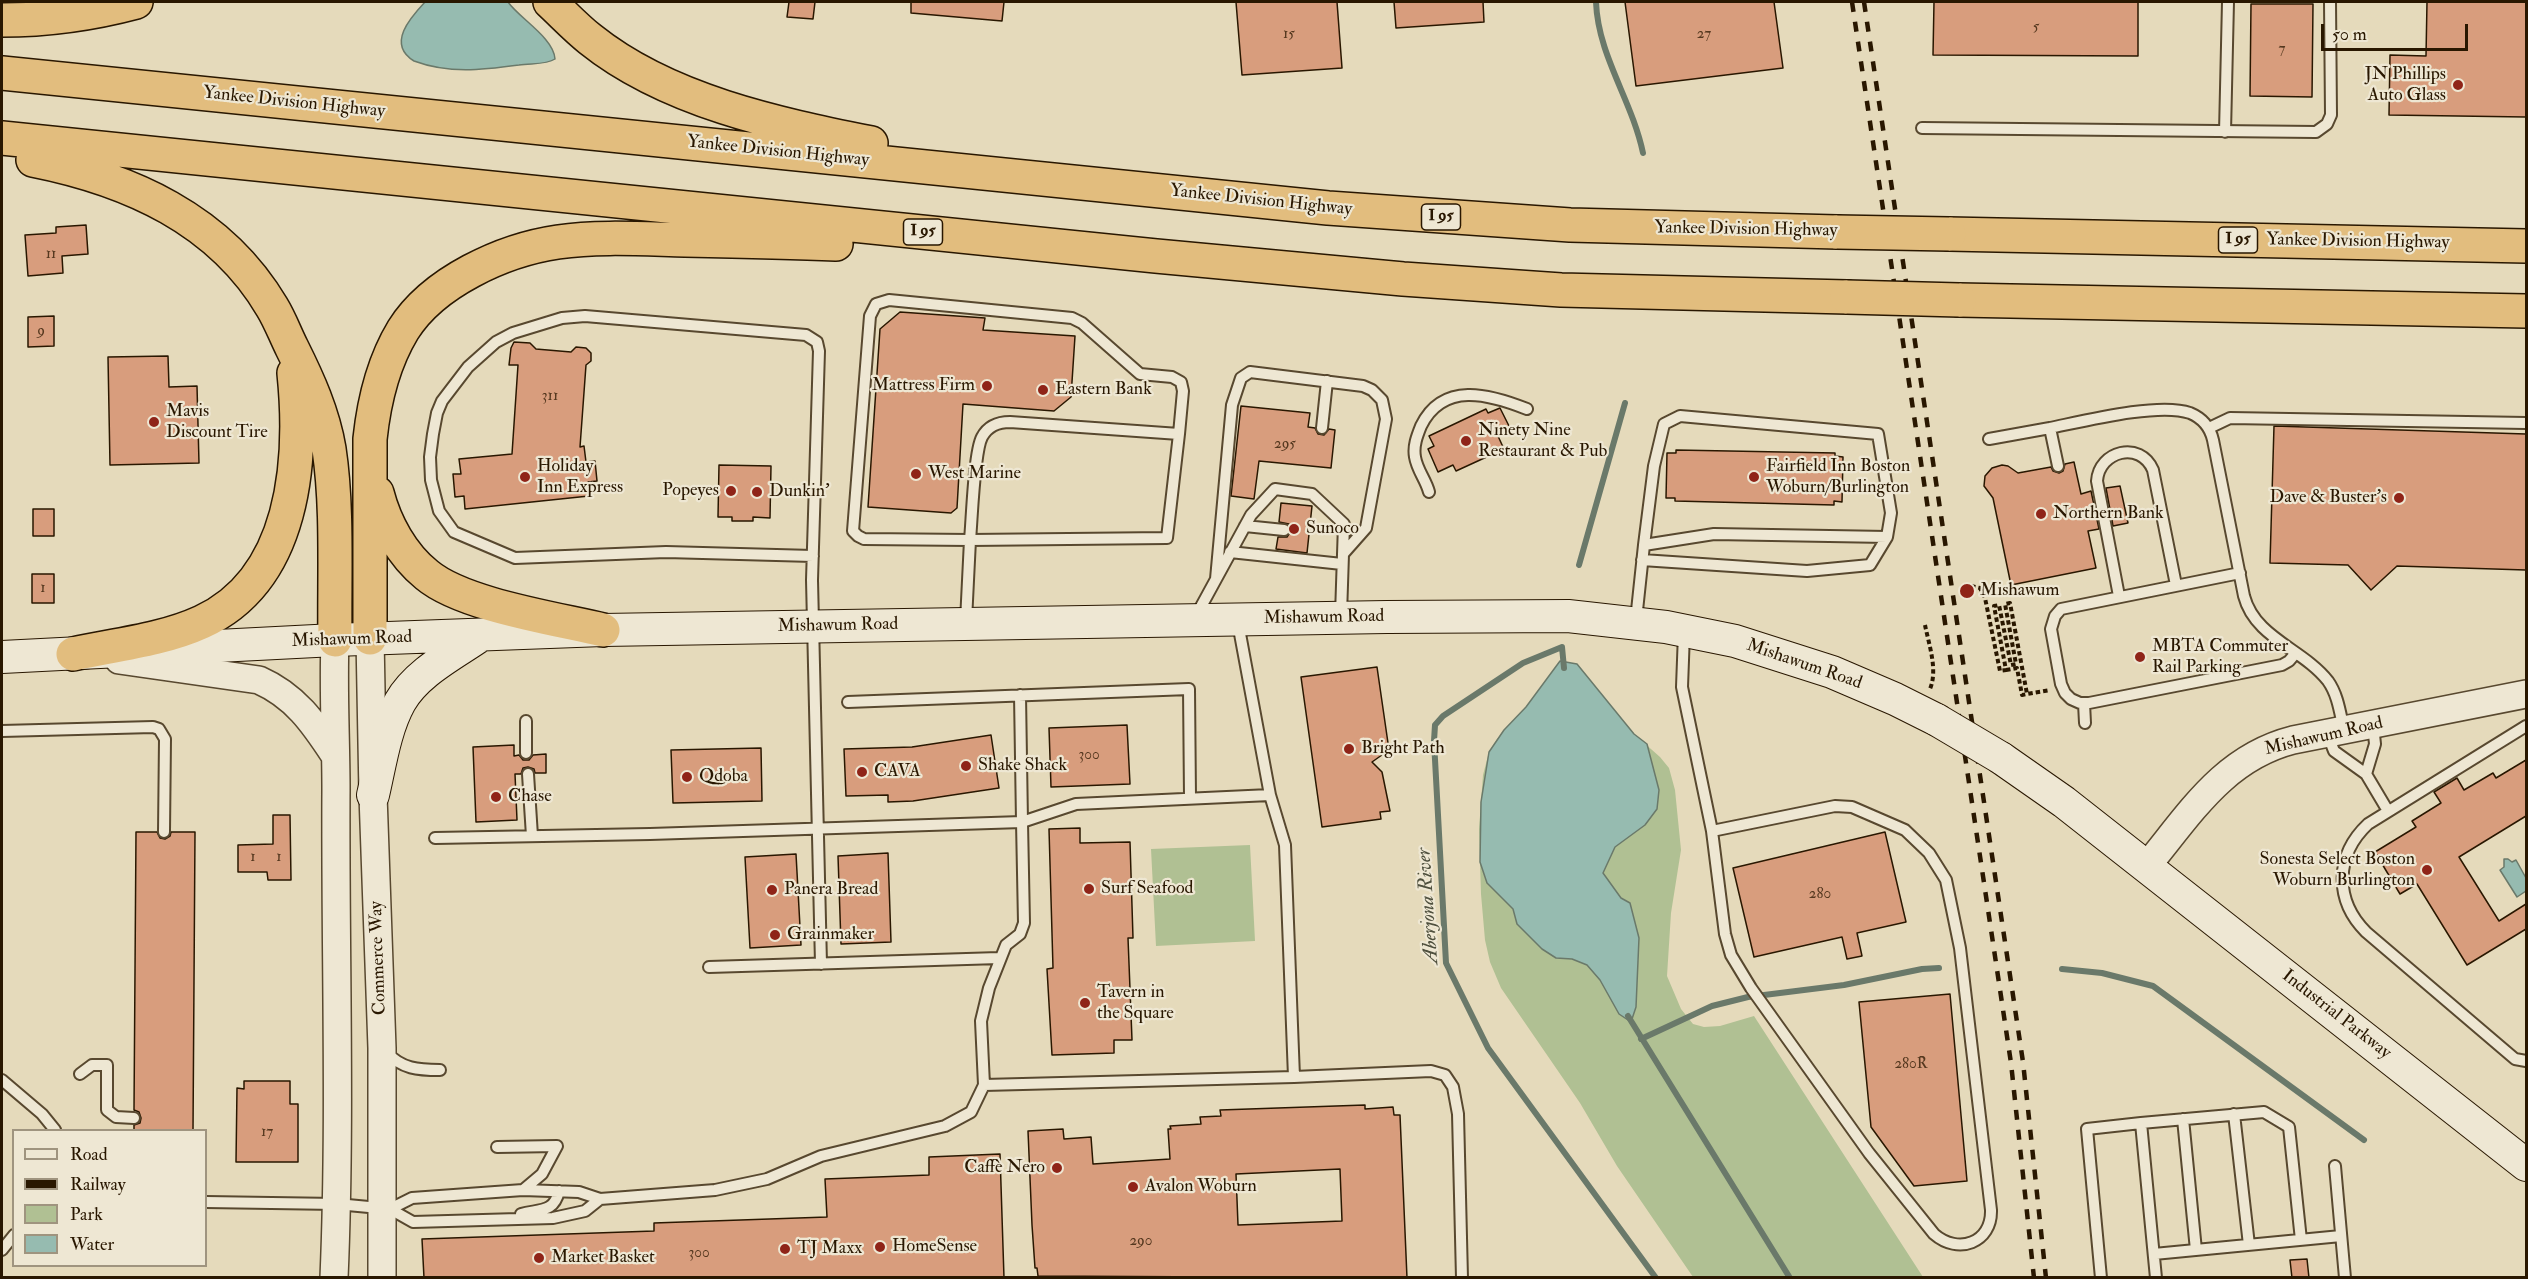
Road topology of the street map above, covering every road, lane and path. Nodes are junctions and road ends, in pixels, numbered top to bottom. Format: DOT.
graph roads {
  1 [pos="136,2"];
  2 [pos="550,2"];
  3 [pos="2228,2"];
  4 [pos="2330,2"];
  5 [pos="2,20"];
  6 [pos="2,73"];
  7 [pos="1922,128"];
  8 [pos="2225,132"];
  9 [pos="2,138"];
  10 [pos="2,154"];
  11 [pos="1046,180"];
  12 [pos="2526,246"];
  13 [pos="1156,256"];
  14 [pos="2526,311"];
  15 [pos="292,347"];
  16 [pos="1327,381"];
  17 [pos="1527,409"];
  18 [pos="2526,423"];
  19 [pos="1322,428"];
  20 [pos="2050,428"];
  21 [pos="2209,429"];
  22 [pos="1179,434"];
  23 [pos="1989,439"];
  24 [pos="370,463"];
  25 [pos="2058,466"];
  26 [pos="1429,492"];
  27 [pos="1245,526"];
  28 [pos="1284,530"];
  29 [pos="1887,537"];
  30 [pos="970,540"];
  31 [pos="1644,545"];
  32 [pos="1230,552"];
  33 [pos="813,556"];
  34 [pos="1343,559"];
  35 [pos="1642,560"];
  36 [pos="2240,573"];
  37 [pos="1216,579"];
  38 [pos="2176,585"];
  39 [pos="1971,586"];
  40 [pos="2119,596"];
  41 [pos="1341,618"];
  42 [pos="1193,620"];
  43 [pos="1238,620"];
  44 [pos="1635,623"];
  45 [pos="966,624"];
  46 [pos="1925,625"];
  47 [pos="814,627"];
  48 [pos="603,630"];
  49 [pos="1684,630"];
  50 [pos="481,634"];
  51 [pos="370,639"];
  52 [pos="335,640"];
  53 [pos="73,654"];
  54 [pos="2295,654"];
  55 [pos="2,657"];
  56 [pos="2006,670"];
  57 [pos="2063,688"];
  58 [pos="2027,694"];
  59 [pos="2526,694"];
  60 [pos="1020,695"];
  61 [pos="848,702"];
  62 [pos="2084,703"];
  63 [pos="1929,716"];
  64 [pos="526,721"];
  65 [pos="2085,723"];
  66 [pos="2373,724"];
  67 [pos="2526,726"];
  68 [pos="2,731"];
  69 [pos="2336,732"];
  70 [pos="526,753"];
  71 [pos="335,755"];
  72 [pos="528,774"];
  73 [pos="2366,774"];
  74 [pos="373,795"];
  75 [pos="1270,795"];
  76 [pos="1190,797"];
  77 [pos="2388,811"];
  78 [pos="1022,822"];
  79 [pos="818,828"];
  80 [pos="1712,831"];
  81 [pos="164,832"];
  82 [pos="532,836"];
  83 [pos="435,838"];
  84 [pos="2146,867"];
  85 [pos="999,958"];
  86 [pos="821,964"];
  87 [pos="709,967"];
  88 [pos="382,1048"];
  89 [pos="2526,1061"];
  90 [pos="440,1070"];
  91 [pos="80,1074"];
  92 [pos="1294,1077"];
  93 [pos="2,1080"];
  94 [pos="984,1085"];
  95 [pos="2234,1114"];
  96 [pos="134,1118"];
  97 [pos="2183,1119"];
  98 [pos="2141,1123"];
  99 [pos="53,1129"];
  100 [pos="497,1147"];
  101 [pos="2526,1165"];
  102 [pos="2335,1166"];
  103 [pos="523,1190"];
  104 [pos="559,1191"];
  105 [pos="600,1199"];
  106 [pos="207,1202"];
  107 [pos="337,1204"];
  108 [pos="385,1209"];
  109 [pos="504,1220"];
  110 [pos="2341,1236"];
  111 [pos="12,1238"];
  112 [pos="2301,1240"];
  113 [pos="2249,1245"];
  114 [pos="2,1250"];
  115 [pos="2196,1250"];
  116 [pos="2154,1254"];
  117 [pos="334,1278"];
  118 [pos="382,1278"];
  119 [pos="1462,1278"];
  120 [pos="2101,1278"];
  121 [pos="2156,1278"];
  122 [pos="2345,1278"];
  1 -- 5 [label="highway"];
  2 -- 11 [label="highway"];
  3 -- 8 [label="lane"];
  4 -- 8 [label="lane"];
  6 -- 11 [label="highway, Yankee Division Highway / I 95"];
  7 -- 8 [label="lane"];
  9 -- 13 [label="highway, I 95"];
  10 -- 15 [label="highway"];
  11 -- 12 [label="highway, Yankee Division Highway / I 95, bridge"];
  13 -- 14 [label="highway, I 95, bridge"];
  13 -- 24 [label="highway"];
  15 -- 52 [label="highway"];
  15 -- 53 [label="highway"];
  16 -- 19 [label="lane"];
  16 -- 34 [label="lane"];
  16 -- 37 [label="lane"];
  17 -- 26 [label="lane"];
  18 -- 21 [label="lane"];
  20 -- 21 [label="lane"];
  20 -- 23 [label="lane"];
  20 -- 25 [label="lane"];
  21 -- 36 [label="lane"];
  22 -- 30 [label="lane"];
  22 -- 30 [label="lane"];
  22 -- 30 [label="lane"];
  24 -- 48 [label="highway"];
  24 -- 51 [label="highway"];
  27 -- 28 [label="lane"];
  27 -- 32 [label="lane"];
  27 -- 34 [label="lane"];
  29 -- 31 [label="lane"];
  29 -- 31 [label="lane"];
  29 -- 35 [label="lane"];
  30 -- 45 [label="lane"];
  31 -- 35 [label="lane"];
  32 -- 34 [label="lane"];
  32 -- 37 [label="lane"];
  33 -- 33 [label="lane"];
  33 -- 47 [label="lane"];
  34 -- 41 [label="lane"];
  35 -- 44 [label="lane"];
  36 -- 38 [label="lane"];
  36 -- 54 [label="lane"];
  37 -- 42 [label="lane"];
  38 -- 40 [label="lane"];
  38 -- 40 [label="lane"];
  39 -- 56 [label="path"];
  40 -- 57 [label="lane"];
  41 -- 43 [label="main road, Mishawum Road"];
  41 -- 44 [label="main road, Mishawum Road"];
  42 -- 43 [label="main road, Mishawum Road"];
  42 -- 45 [label="main road, Mishawum Road"];
  43 -- 75 [label="lane"];
  44 -- 49 [label="main road, Mishawum Road"];
  45 -- 47 [label="main road, Mishawum Road"];
  46 -- 63 [label="path"];
  47 -- 48 [label="main road, Mishawum Road"];
  47 -- 79 [label="lane"];
  48 -- 50 [label="main road, Mishawum Road"];
  49 -- 63 [label="main road, Mishawum Road"];
  49 -- 80 [label="lane"];
  50 -- 51 [label="main road, Mishawum Road"];
  50 -- 74 [label="main road"];
  51 -- 52 [label="main road, Mishawum Road"];
  51 -- 74 [label="street, Commerce Way"];
  52 -- 53 [label="main road, Mishawum Road"];
  52 -- 71 [label="street"];
  53 -- 55 [label="main road, Mishawum Road"];
  53 -- 71 [label="street"];
  54 -- 62 [label="lane"];
  54 -- 69 [label="lane"];
  56 -- 58 [label="path"];
  56 -- 58 [label="path"];
  57 -- 58 [label="path"];
  57 -- 62 [label="lane"];
  59 -- 66 [label="street, Mishawum Road"];
  60 -- 61 [label="lane"];
  60 -- 76 [label="lane"];
  60 -- 78 [label="lane"];
  62 -- 65 [label="lane"];
  63 -- 84 [label="main road, Mishawum Road, bridge"];
  64 -- 70 [label="lane"];
  66 -- 69 [label="street, Mishawum Road"];
  66 -- 73 [label="lane"];
  67 -- 77 [label="lane"];
  68 -- 81 [label="lane"];
  69 -- 73 [label="lane"];
  69 -- 84 [label="street, Mishawum Road"];
  71 -- 107 [label="street"];
  72 -- 82 [label="lane"];
  73 -- 77 [label="lane"];
  74 -- 88 [label="street, Commerce Way"];
  75 -- 76 [label="lane"];
  75 -- 92 [label="lane"];
  76 -- 78 [label="lane"];
  77 -- 89 [label="lane"];
  78 -- 79 [label="lane"];
  78 -- 85 [label="lane"];
  79 -- 82 [label="lane"];
  79 -- 86 [label="lane"];
  80 -- 80 [label="lane"];
  82 -- 83 [label="lane"];
  84 -- 101 [label="main road, Industrial Parkway"];
  85 -- 86 [label="lane"];
  85 -- 94 [label="lane"];
  86 -- 87 [label="lane"];
  88 -- 90 [label="lane"];
  88 -- 108 [label="street, Commerce Way"];
  91 -- 96 [label="lane"];
  92 -- 94 [label="lane"];
  92 -- 119 [label="lane"];
  93 -- 99 [label="lane"];
  94 -- 105 [label="lane"];
  95 -- 97 [label="lane"];
  95 -- 112 [label="lane"];
  95 -- 113 [label="lane"];
  97 -- 98 [label="lane"];
  97 -- 115 [label="lane"];
  98 -- 116 [label="lane"];
  98 -- 120 [label="lane"];
  100 -- 103 [label="lane"];
  102 -- 110 [label="lane"];
  103 -- 104 [label="lane"];
  103 -- 108 [label="lane"];
  104 -- 105 [label="lane"];
  104 -- 109 [label="lane"];
  105 -- 109 [label="lane"];
  106 -- 107 [label="lane"];
  107 -- 108 [label="lane"];
  107 -- 117 [label="street"];
  108 -- 109 [label="lane"];
  108 -- 118 [label="street, Commerce Way"];
  110 -- 112 [label="lane"];
  110 -- 122 [label="lane"];
  111 -- 114 [label="lane"];
  112 -- 113 [label="lane"];
  113 -- 115 [label="lane"];
  115 -- 116 [label="lane"];
  116 -- 121 [label="lane"];
}
